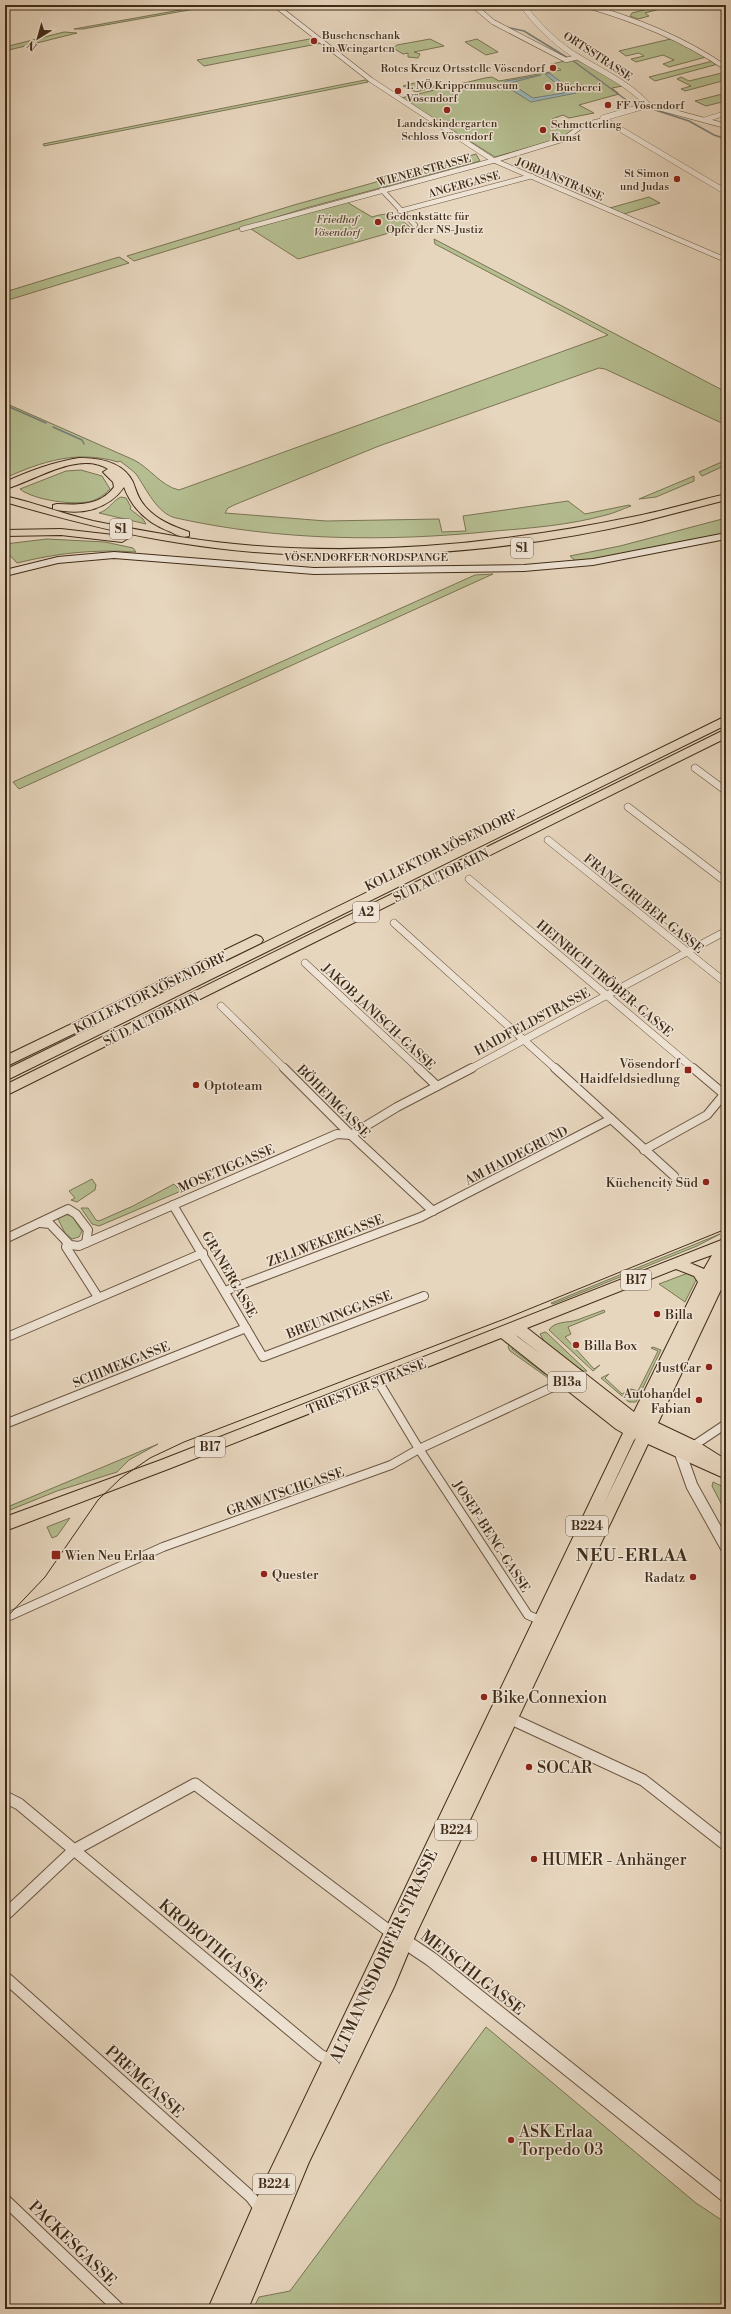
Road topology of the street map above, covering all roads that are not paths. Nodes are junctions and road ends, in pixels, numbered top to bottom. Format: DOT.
graph roads {
  1 [pos="275,5"];
  2 [pos="473,5"];
  3 [pos="522,5"];
  4 [pos="585,5"];
  5 [pos="578,57"];
  6 [pos="726,68"];
  7 [pos="648,105"];
  8 [pos="726,113"];
  9 [pos="605,120"];
  10 [pos="703,120"];
  11 [pos="726,126"];
  12 [pos="494,160"];
  13 [pos="532,176"];
  14 [pos="382,190"];
  15 [pos="726,192"];
  16 [pos="400,211"];
  17 [pos="415,225"];
  18 [pos="242,229"];
  19 [pos="726,260"];
  20 [pos="7,488"];
  21 [pos="726,497"];
  22 [pos="5,499"];
  23 [pos="726,504"];
  24 [pos="5,507"];
  25 [pos="5,534"];
  26 [pos="726,536"];
  27 [pos="147,542"];
  28 [pos="240,546"];
  29 [pos="5,573"];
  30 [pos="726,710"];
  31 [pos="726,720"];
  32 [pos="726,733"];
  33 [pos="695,768"];
  34 [pos="726,791"];
  35 [pos="628,807"];
  36 [pos="548,840"];
  37 [pos="469,879"];
  38 [pos="726,882"];
  39 [pos="394,923"];
  40 [pos="726,931"];
  41 [pos="687,953"];
  42 [pos="305,963"];
  43 [pos="726,984"];
  44 [pos="607,995"];
  45 [pos="221,1006"];
  46 [pos="524,1040"];
  47 [pos="5,1062"];
  48 [pos="5,1076"];
  49 [pos="437,1086"];
  50 [pos="5,1091"];
  51 [pos="726,1094"];
  52 [pos="611,1119"];
  53 [pos="351,1135"];
  54 [pos="644,1150"];
  55 [pos="674,1176"];
  56 [pos="173,1205"];
  57 [pos="432,1211"];
  58 [pos="40,1223"];
  59 [pos="88,1230"];
  60 [pos="113,1231"];
  61 [pos="5,1239"];
  62 [pos="67,1243"];
  63 [pos="725,1243"];
  64 [pos="83,1244"];
  65 [pos="203,1253"];
  66 [pos="78,1263"];
  67 [pos="678,1264"];
  68 [pos="726,1265"];
  69 [pos="704,1281"];
  70 [pos="225,1291"];
  71 [pos="424,1296"];
  72 [pos="98,1297"];
  73 [pos="246,1328"];
  74 [pos="510,1329"];
  75 [pos="5,1338"];
  76 [pos="264,1357"];
  77 [pos="378,1381"];
  78 [pos="566,1381"];
  79 [pos="5,1424"];
  80 [pos="726,1424"];
  81 [pos="641,1429"];
  82 [pos="419,1449"];
  83 [pos="687,1449"];
  84 [pos="726,1468"];
  85 [pos="726,1473"];
  86 [pos="5,1524"];
  87 [pos="726,1547"];
  88 [pos="7,1617"];
  89 [pos="548,1624"];
  90 [pos="503,1716"];
  91 [pos="5,1797"];
  92 [pos="726,1845"];
  93 [pos="74,1850"];
  94 [pos="5,1916"];
  95 [pos="399,1938"];
  96 [pos="5,1977"];
  97 [pos="332,2062"];
  98 [pos="726,2194"];
  99 [pos="5,2200"];
  100 [pos="261,2211"];
  101 [pos="119,2309"];
  102 [pos="218,2309"];
  103 [pos="238,2309"];
  1 -- 12 [label="street, JORDANSTRASSE"];
  2 -- 5 [label="street"];
  3 -- 5 [label="street, ORTSSTRASSE"];
  4 -- 6 [label="street"];
  5 -- 7 [label="street, ORTSSTRASSE"];
  7 -- 9 [label="street"];
  7 -- 10 [label="street"];
  8 -- 10 [label="street"];
  9 -- 12 [label="street, WIENER STRASSE"];
  9 -- 15 [label="street"];
  10 -- 11 [label="street"];
  12 -- 13 [label="street, JORDANSTRASSE"];
  12 -- 14 [label="street, WIENER STRASSE"];
  13 -- 16 [label="street, ANGERGASSE"];
  13 -- 19 [label="street, JORDANSTRASSE"];
  14 -- 16 [label="street"];
  14 -- 18 [label="street, WIENER STRASSE"];
  16 -- 17 [label="street"];
  20 -- 22 [label="highway"];
  20 -- 28 [label="highway"];
  21 -- 28 [label="highway, S1"];
  22 -- 28 [label="highway, S1"];
  23 -- 27 [label="highway, S1"];
  24 -- 27 [label="highway, S1"];
  25 -- 27 [label="highway"];
  26 -- 29 [label="main road, VÖSENDORFER NORDSPANGE"];
  30 -- 47 [label="highway, KOLLEKTOR VÖSENDORF"];
  31 -- 48 [label="highway, SÜD AUTOBAHN / A2"];
  32 -- 50 [label="highway, SÜD AUTOBAHN / A2"];
  33 -- 34 [label="street"];
  35 -- 38 [label="street"];
  36 -- 41 [label="street, FRANZ GRUBER-GASSE"];
  37 -- 44 [label="street, HEINRICH TRÖBER-GASSE"];
  39 -- 46 [label="street"];
  40 -- 41 [label="street, HAIDFELDSTRASSE"];
  41 -- 43 [label="street, FRANZ GRUBER-GASSE"];
  41 -- 44 [label="street, HAIDFELDSTRASSE"];
  42 -- 49 [label="street, JAKOB JANISCH-GASSE"];
  44 -- 46 [label="street, HAIDFELDSTRASSE"];
  44 -- 51 [label="street, HEINRICH TRÖBER-GASSE"];
  45 -- 53 [label="street, BÖHEIMGASSE"];
  46 -- 49 [label="street, HAIDFELDSTRASSE"];
  46 -- 52 [label="street"];
  49 -- 53 [label="street, HAIDFELDSTRASSE"];
  51 -- 54 [label="street"];
  52 -- 54 [label="street"];
  52 -- 57 [label="street, AM HAIDEGRUND"];
  53 -- 56 [label="street, MOSETIGGASSE"];
  53 -- 57 [label="street, BÖHEIMGASSE"];
  54 -- 55 [label="street"];
  56 -- 60 [label="street, MOSETIGGASSE"];
  56 -- 65 [label="street, GRANERGASSE"];
  57 -- 70 [label="street, ZELLWEKERGASSE"];
  58 -- 59 [label="street"];
  58 -- 61 [label="street"];
  58 -- 62 [label="street"];
  59 -- 60 [label="street, MOSETIGGASSE"];
  59 -- 64 [label="street"];
  60 -- 64 [label="street, MOSETIGGASSE"];
  62 -- 64 [label="street"];
  62 -- 66 [label="street"];
  63 -- 67 [label="main road, TRIESTER STRASSE / B17"];
  63 -- 69 [label="main road, ALTMANNSDORFER STRASSE / B224"];
  64 -- 66 [label="street"];
  65 -- 70 [label="street, GRANERGASSE"];
  65 -- 72 [label="street"];
  66 -- 72 [label="street"];
  67 -- 69 [label="main road"];
  67 -- 74 [label="main road, TRIESTER STRASSE / B17"];
  68 -- 81 [label="main road, ALTMANNSDORFER STRASSE / B224"];
  69 -- 81 [label="main road, ALTMANNSDORFER STRASSE / B224"];
  70 -- 73 [label="street, GRANERGASSE"];
  71 -- 76 [label="street, BREUNINGGASSE"];
  72 -- 75 [label="street"];
  73 -- 76 [label="street, GRANERGASSE"];
  73 -- 79 [label="street, SCHIMEKGASSE"];
  74 -- 77 [label="main road, TRIESTER STRASSE / B17"];
  74 -- 78 [label="main road, B13a"];
  74 -- 81 [label="main road, B13a"];
  77 -- 82 [label="street, JOSEF-BENC-GASSE"];
  77 -- 86 [label="main road, TRIESTER STRASSE / B17"];
  78 -- 81 [label="main road, B13a"];
  78 -- 82 [label="street, GRAWATSCHGASSE"];
  80 -- 83 [label="street"];
  81 -- 83 [label="main road, B13a"];
  81 -- 89 [label="main road, ALTMANNSDORFER STRASSE / B224"];
  82 -- 88 [label="street, GRAWATSCHGASSE"];
  82 -- 89 [label="street, JOSEF-BENC-GASSE"];
  83 -- 84 [label="main road, B13a"];
  83 -- 85 [label="main road, B13a"];
  83 -- 87 [label="street"];
  89 -- 90 [label="main road, ALTMANNSDORFER STRASSE / B224"];
  90 -- 92 [label="street"];
  90 -- 95 [label="main road, ALTMANNSDORFER STRASSE / B224"];
  91 -- 93 [label="street, KROBOTHGASSE"];
  93 -- 94 [label="street"];
  93 -- 95 [label="street, MEISCHLGASSE"];
  93 -- 97 [label="street, KROBOTHGASSE"];
  95 -- 97 [label="main road, ALTMANNSDORFER STRASSE / B224"];
  95 -- 98 [label="street, MEISCHLGASSE"];
  95 -- 103 [label="main road, ALTMANNSDORFER STRASSE / B224"];
  96 -- 100 [label="street, PREMGASSE"];
  97 -- 100 [label="main road, ALTMANNSDORFER STRASSE / B224"];
  99 -- 101 [label="street, PACKESGASSE"];
  100 -- 102 [label="main road, ALTMANNSDORFER STRASSE / B224"];
}
